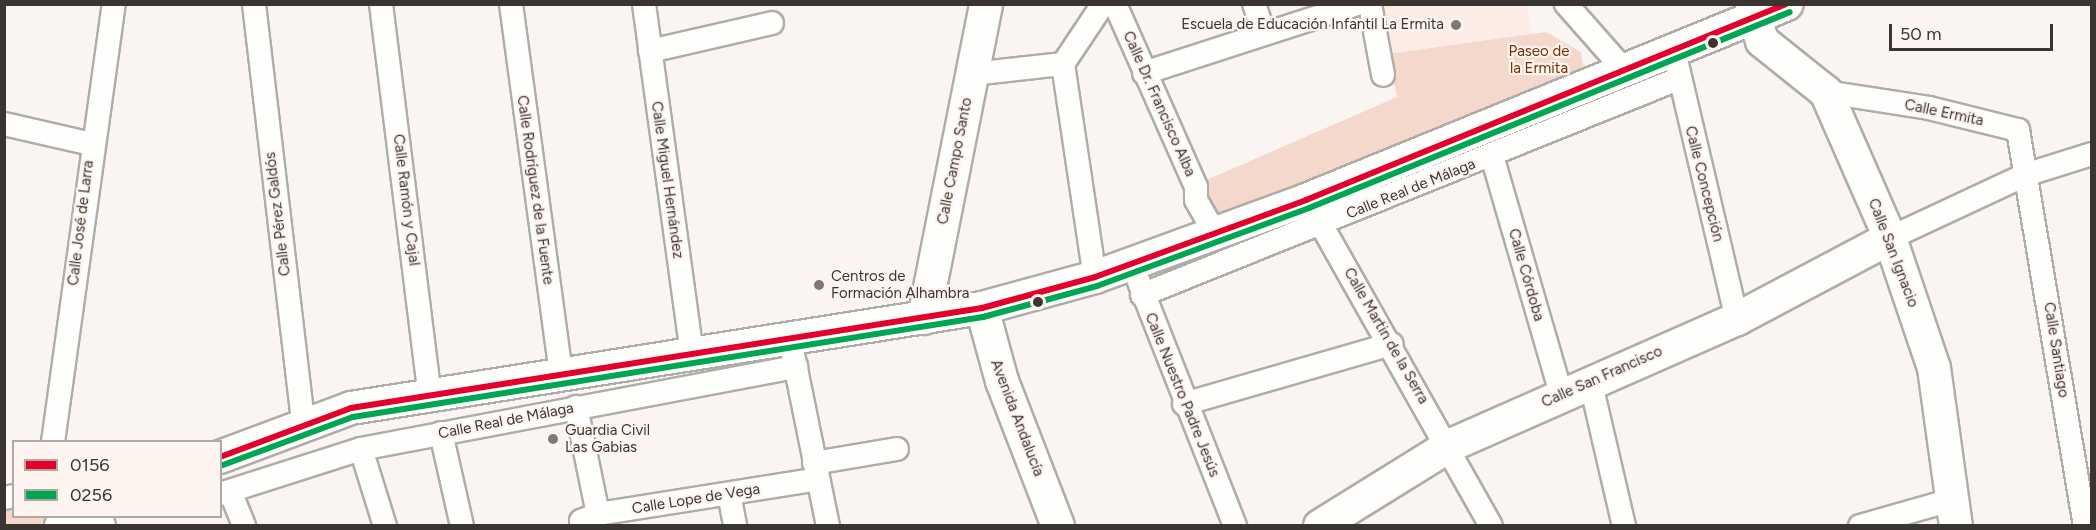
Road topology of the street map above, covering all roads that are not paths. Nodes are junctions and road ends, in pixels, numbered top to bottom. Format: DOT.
graph roads {
  1 [pos="114,4"];
  2 [pos="254,4"];
  3 [pos="381,4"];
  4 [pos="511,4"];
  5 [pos="644,4"];
  6 [pos="986,4"];
  7 [pos="1103,4"];
  8 [pos="1115,4"];
  9 [pos="1254,4"];
  10 [pos="1357,4"];
  11 [pos="1370,4"];
  12 [pos="1566,4"];
  13 [pos="1787,4"];
  14 [pos="1753,10"];
  15 [pos="772,23"];
  16 [pos="1264,33"];
  17 [pos="1676,47"];
  18 [pos="650,51"];
  19 [pos="1063,64"];
  20 [pos="1625,71"];
  21 [pos="1144,73"];
  22 [pos="972,74"];
  23 [pos="1383,75"];
  24 [pos="1678,79"];
  25 [pos="1826,92"];
  26 [pos="4,124"];
  27 [pos="91,144"];
  28 [pos="2091,154"];
  29 [pos="1492,156"];
  30 [pos="2025,175"];
  31 [pos="1322,226"];
  32 [pos="1216,235"];
  33 [pos="1890,238"];
  34 [pos="1133,264"];
  35 [pos="1095,277"];
  36 [pos="1142,296"];
  37 [pos="982,308"];
  38 [pos="924,318"];
  39 [pos="1737,319"];
  40 [pos="1392,344"];
  41 [pos="793,353"];
  42 [pos="692,355"];
  43 [pos="561,375"];
  44 [pos="1590,380"];
  45 [pos="1561,394"];
  46 [pos="430,396"];
  47 [pos="1184,404"];
  48 [pos="576,407"];
  49 [pos="303,424"];
  50 [pos="441,433"];
  51 [pos="53,440"];
  52 [pos="1449,446"];
  53 [pos="361,448"];
  54 [pos="897,449"];
  55 [pos="222,455"];
  56 [pos="816,471"];
  57 [pos="225,492"];
  58 [pos="729,494"];
  59 [pos="1953,513"];
  60 [pos="640,517"];
  61 [pos="76,518"];
  62 [pos="590,520"];
  63 [pos="1335,522"];
  64 [pos="60,525"];
  65 [pos="244,525"];
  66 [pos="386,525"];
  67 [pos="462,525"];
  68 [pos="735,525"];
  69 [pos="828,525"];
  70 [pos="1058,525"];
  71 [pos="1235,525"];
  72 [pos="1491,525"];
  73 [pos="1624,525"];
  74 [pos="1860,525"];
  75 [pos="2085,525"];
  1 -- 27 [label="street, Calle José de Larra"];
  2 -- 49 [label="street, Calle Pérez Galdós"];
  3 -- 46 [label="street, Calle Ramón y Cajal"];
  4 -- 43 [label="street, Calle Rodríguez de la Fuente"];
  5 -- 18 [label="street, Calle Miguel Hernández"];
  6 -- 22 [label="street, Calle Campo Santo"];
  7 -- 19 [label="street"];
  8 -- 21 [label="street, Calle Dr. Francisco Alba"];
  9 -- 16 [label="street"];
  10 -- 16 [label="street"];
  11 -- 23 [label="street"];
  12 -- 20 [label="street"];
  13 -- 14 [label="street, Calle Real de Málaga"];
  14 -- 17 [label="street, Calle Real de Málaga"];
  14 -- 25 [label="street, Calle San Ignacio"];
  15 -- 18 [label="street"];
  16 -- 21 [label="street"];
  17 -- 20 [label="street, Calle Real de Málaga"];
  17 -- 24 [label="street, Calle Concepción"];
  18 -- 42 [label="street, Calle Miguel Hernández"];
  19 -- 22 [label="street"];
  19 -- 35 [label="street"];
  20 -- 32 [label="street, Calle Real de Málaga"];
  21 -- 32 [label="street, Calle Dr. Francisco Alba"];
  22 -- 38 [label="street, Calle Campo Santo"];
  24 -- 29 [label="street, Calle Real de Málaga"];
  24 -- 39 [label="street, Calle Concepción"];
  25 -- 30 [label="street, Calle Ermita"];
  25 -- 33 [label="street, Calle San Ignacio"];
  26 -- 27 [label="street"];
  27 -- 51 [label="street, Calle José de Larra"];
  28 -- 30 [label="street"];
  29 -- 31 [label="street, Calle Real de Málaga"];
  29 -- 45 [label="street, Calle Córdoba"];
  30 -- 33 [label="street"];
  30 -- 75 [label="street, Calle Santiago"];
  31 -- 36 [label="street, Calle Real de Málaga"];
  31 -- 40 [label="street, Calle Martin de la Serra"];
  32 -- 34 [label="street, Calle Real de Málaga"];
  33 -- 39 [label="street, Calle San Francisco"];
  33 -- 59 [label="street, Calle San Ignacio"];
  34 -- 35 [label="street, Calle Real de Málaga"];
  34 -- 36 [label="street, Calle Nuestro Padre Jesús"];
  35 -- 37 [label="street, Calle Real de Málaga"];
  36 -- 47 [label="street, Calle Nuestro Padre Jesús"];
  37 -- 38 [label="street, Calle Real de Málaga"];
  37 -- 70 [label="street, Avenida Andalucía"];
  38 -- 41 [label="street, Calle Real de Málaga"];
  39 -- 44 [label="street, Calle San Francisco"];
  40 -- 47 [label="street"];
  40 -- 52 [label="street, Calle Martin de la Serra"];
  41 -- 42 [label="street, Calle Real de Málaga"];
  41 -- 48 [label="street, Calle Real de Málaga"];
  41 -- 56 [label="street"];
  42 -- 43 [label="street, Calle Real de Málaga"];
  43 -- 46 [label="street, Calle Real de Málaga"];
  44 -- 45 [label="street, Calle San Francisco"];
  44 -- 73 [label="street"];
  45 -- 52 [label="street, Calle San Francisco"];
  46 -- 49 [label="street, Calle Real de Málaga"];
  47 -- 71 [label="street, Calle Nuestro Padre Jesús"];
  48 -- 50 [label="street, Calle Real de Málaga"];
  48 -- 62 [label="street"];
  49 -- 55 [label="street, Calle Real de Málaga"];
  50 -- 53 [label="street, Calle Real de Málaga"];
  50 -- 67 [label="street"];
  52 -- 63 [label="street, Calle San Francisco"];
  52 -- 72 [label="street, Calle Martin de la Serra"];
  53 -- 57 [label="street, Calle Real de Málaga"];
  53 -- 66 [label="street"];
  54 -- 56 [label="street, Calle Lope de Vega"];
  56 -- 58 [label="street, Calle Lope de Vega"];
  56 -- 69 [label="street"];
  57 -- 65 [label="street"];
  58 -- 60 [label="street, Calle Lope de Vega"];
  58 -- 68 [label="street"];
  59 -- 74 [label="street"];
  60 -- 62 [label="street, Calle Lope de Vega"];
  61 -- 64 [label="street"];
}
